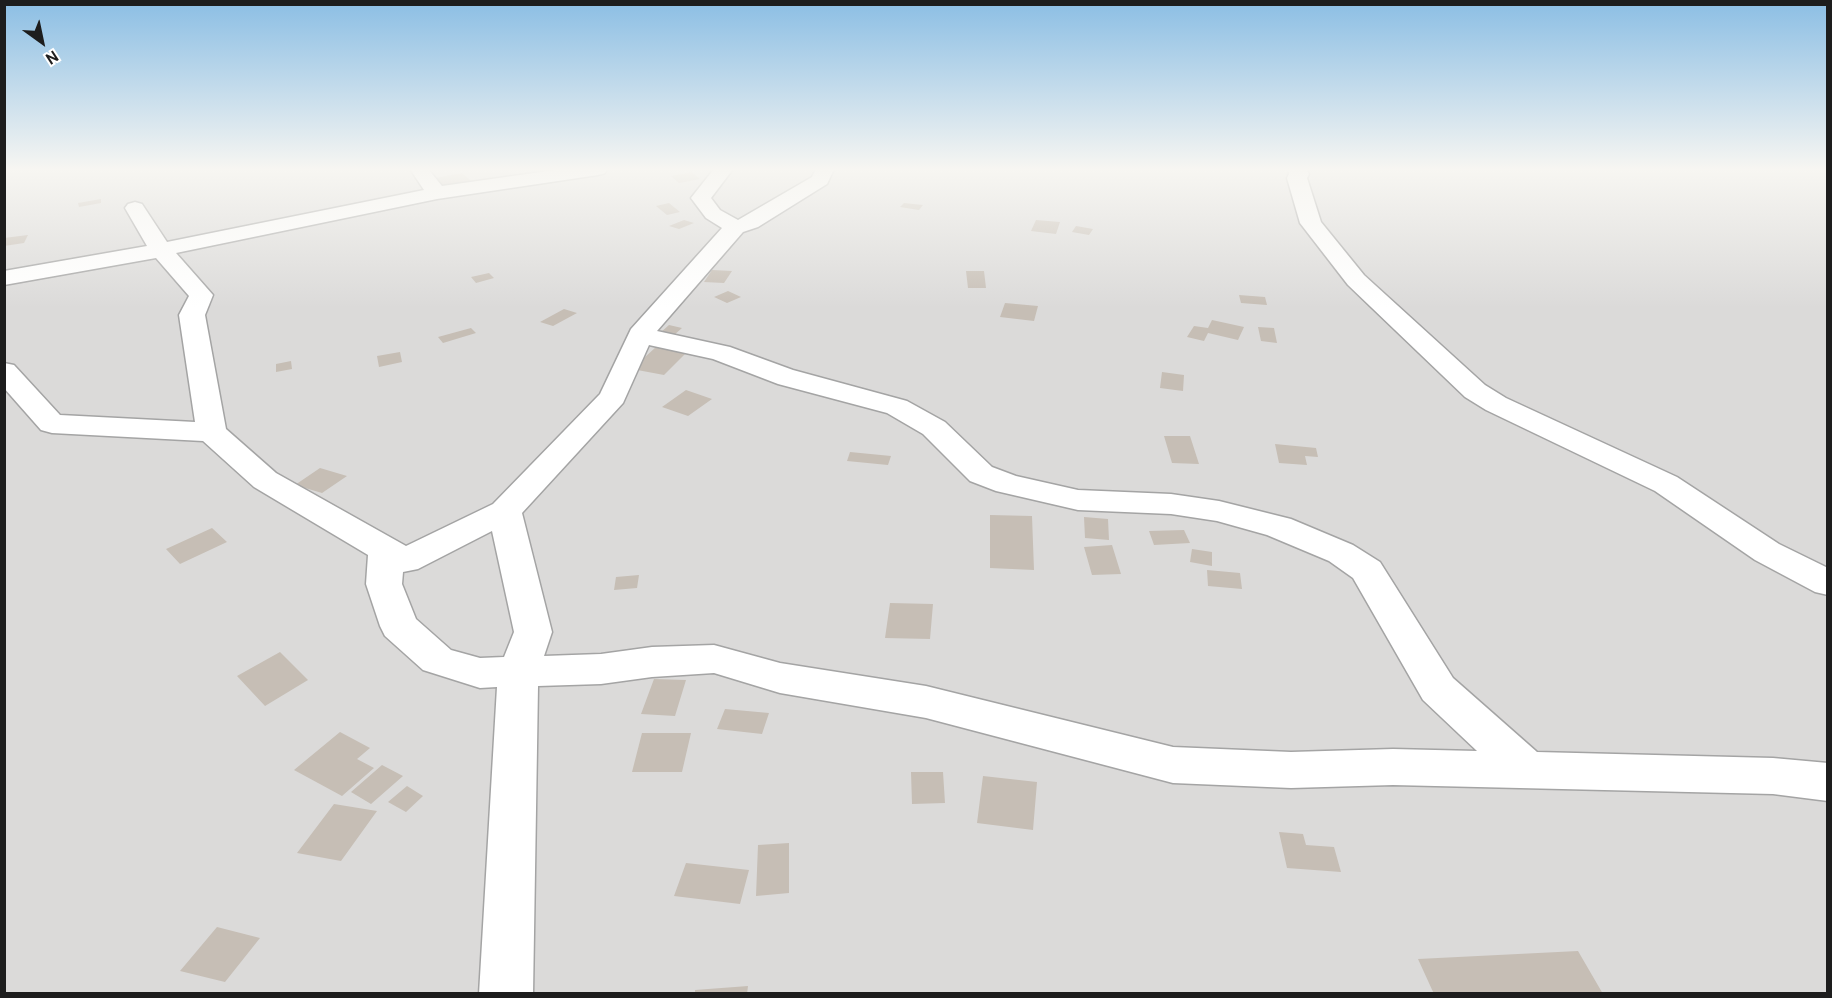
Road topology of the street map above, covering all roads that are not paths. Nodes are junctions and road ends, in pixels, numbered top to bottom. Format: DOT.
graph roads {
  1 [pos="140,216"];
  2 [pos="328,216"];
  3 [pos="716,216"];
  4 [pos="763,216"];
  5 [pos="1309,216"];
  6 [pos="735,227"];
  7 [pos="161,250"];
  8 [pos="4,278"];
  9 [pos="640,335"];
  10 [pos="4,371"];
  11 [pos="211,432"];
  12 [pos="505,511"];
  13 [pos="386,550"];
  14 [pos="1827,583"];
  15 [pos="518,672"];
  16 [pos="1527,770"];
  17 [pos="1827,782"];
  18 [pos="506,993"];
  1 -- 7 [label="street"];
  2 -- 7 [label="street"];
  3 -- 6 [label="street"];
  4 -- 6 [label="street"];
  5 -- 14 [label="street"];
  6 -- 9 [label="street"];
  7 -- 8 [label="street"];
  7 -- 11 [label="street"];
  9 -- 12 [label="street"];
  9 -- 16 [label="street"];
  10 -- 11 [label="street"];
  11 -- 13 [label="street"];
  12 -- 13 [label="street"];
  12 -- 15 [label="street"];
  13 -- 15 [label="street"];
  15 -- 16 [label="street"];
  15 -- 18 [label="street"];
  16 -- 17 [label="street"];
}
